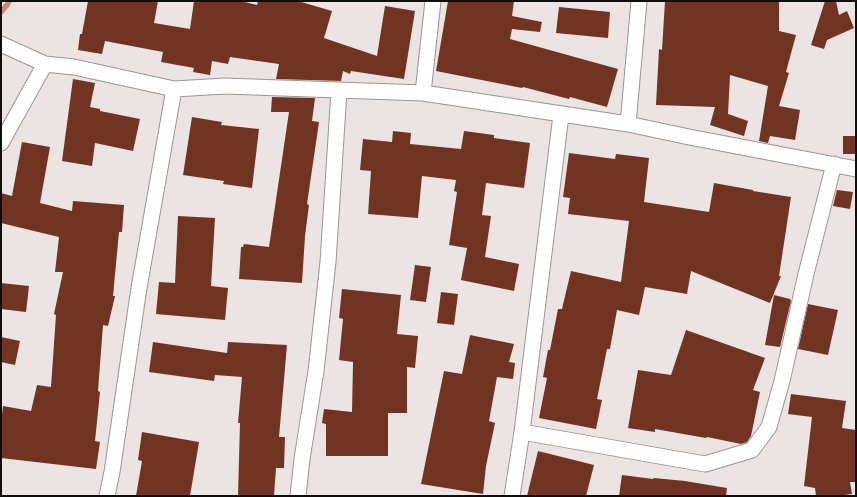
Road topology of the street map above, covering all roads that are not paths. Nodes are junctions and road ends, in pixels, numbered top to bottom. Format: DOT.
graph roads {
  1 [pos="433,1"];
  2 [pos="639,1"];
  3 [pos="1,44"];
  4 [pos="45,64"];
  5 [pos="174,89"];
  6 [pos="340,91"];
  7 [pos="423,93"];
  8 [pos="561,115"];
  9 [pos="628,124"];
  10 [pos="1,143"];
  11 [pos="834,164"];
  12 [pos="856,169"];
  13 [pos="522,432"];
  14 [pos="107,496"];
  15 [pos="298,496"];
  16 [pos="512,496"];
  1 -- 7 [label="street"];
  2 -- 9 [label="street"];
  3 -- 4 [label="street"];
  4 -- 5 [label="street"];
  4 -- 10 [label="street"];
  5 -- 6 [label="street"];
  5 -- 14 [label="street"];
  6 -- 7 [label="street"];
  6 -- 15 [label="street"];
  7 -- 8 [label="street"];
  8 -- 9 [label="street"];
  8 -- 13 [label="street"];
  9 -- 11 [label="street"];
  11 -- 12 [label="street"];
  11 -- 13 [label="street"];
  13 -- 16 [label="street"];
}
